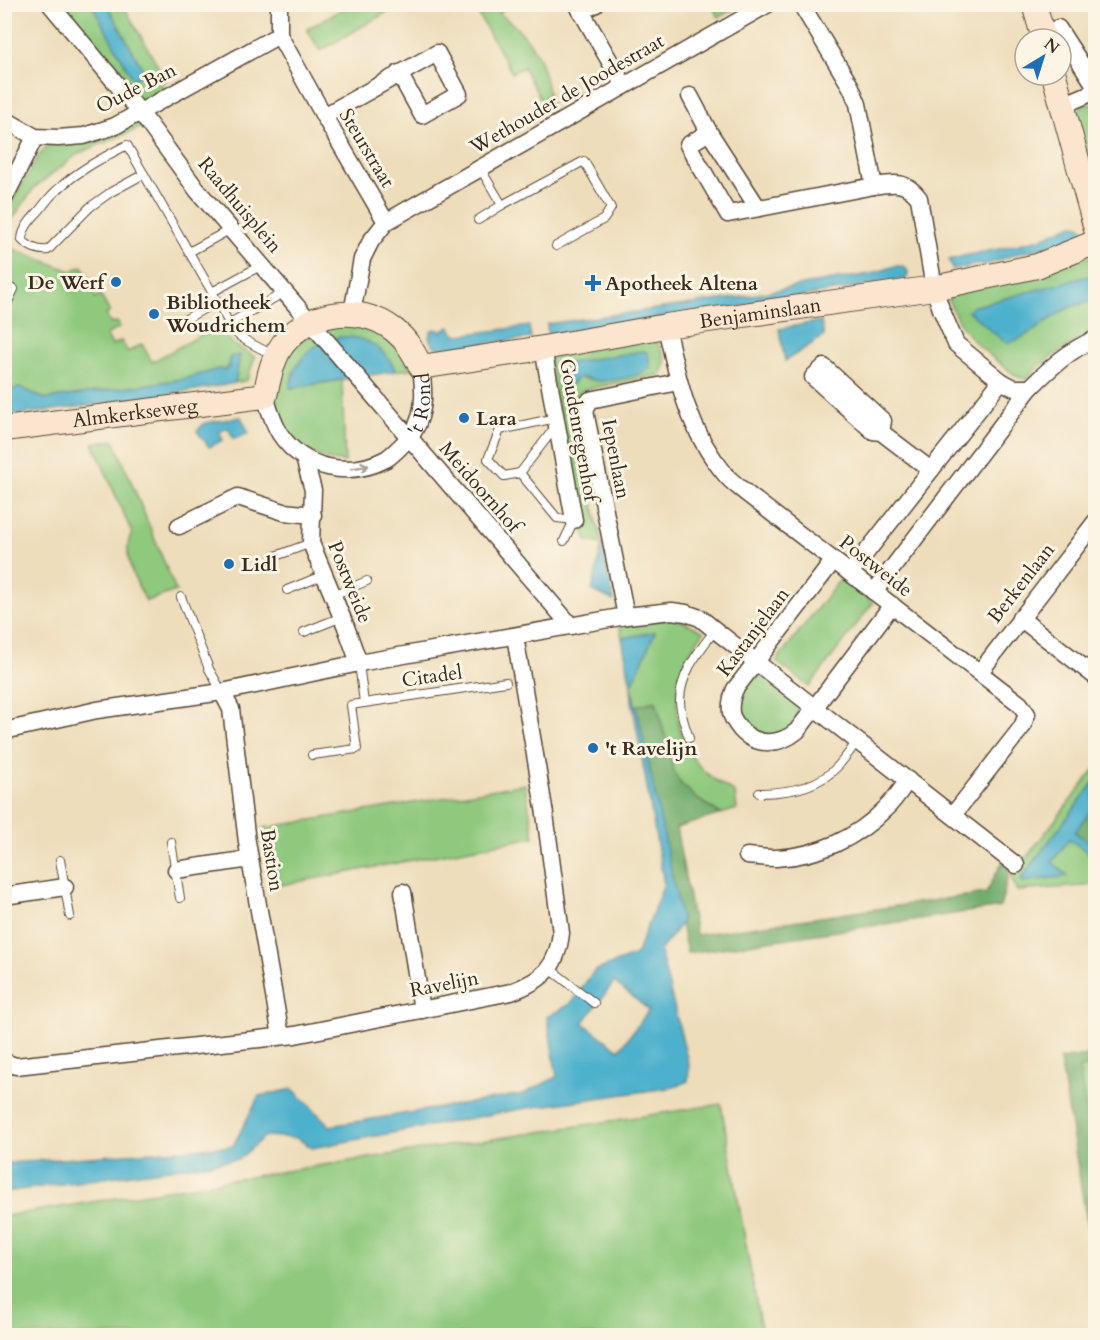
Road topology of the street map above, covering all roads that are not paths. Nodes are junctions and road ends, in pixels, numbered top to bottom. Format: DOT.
graph roads {
  1 [pos="50,4"];
  2 [pos="279,4"];
  3 [pos="768,4"];
  4 [pos="801,4"];
  5 [pos="1034,4"];
  6 [pos="584,7"];
  7 [pos="1047,27"];
  8 [pos="279,34"];
  9 [pos="1073,61"];
  10 [pos="399,73"];
  11 [pos="624,86"];
  12 [pos="1058,87"];
  13 [pos="1095,89"];
  14 [pos="690,96"];
  15 [pos="1063,105"];
  16 [pos="140,112"];
  17 [pos="324,116"];
  18 [pos="4,120"];
  19 [pos="709,132"];
  20 [pos="36,137"];
  21 [pos="480,168"];
  22 [pos="144,174"];
  23 [pos="874,186"];
  24 [pos="4,199"];
  25 [pos="502,205"];
  26 [pos="758,208"];
  27 [pos="478,220"];
  28 [pos="386,222"];
  29 [pos="231,229"];
  30 [pos="1095,229"];
  31 [pos="1095,242"];
  32 [pos="556,246"];
  33 [pos="189,252"];
  34 [pos="262,265"];
  35 [pos="934,288"];
  36 [pos="14,289"];
  37 [pos="212,292"];
  38 [pos="286,292"];
  39 [pos="218,301"];
  40 [pos="4,310"];
  41 [pos="352,313"];
  42 [pos="230,323"];
  43 [pos="177,324"];
  44 [pos="666,326"];
  45 [pos="316,327"];
  46 [pos="1095,339"];
  47 [pos="543,344"];
  48 [pos="276,356"];
  49 [pos="421,367"];
  50 [pos="1001,381"];
  51 [pos="678,382"];
  52 [pos="1030,388"];
  53 [pos="265,396"];
  54 [pos="556,422"];
  55 [pos="4,429"];
  56 [pos="881,432"];
  57 [pos="410,438"];
  58 [pos="304,458"];
  59 [pos="931,469"];
  60 [pos="520,473"];
  61 [pos="964,474"];
  62 [pos="945,499"];
  63 [pos="313,515"];
  64 [pos="574,520"];
  65 [pos="1095,521"];
  66 [pos="178,526"];
  67 [pos="564,541"];
  68 [pos="311,543"];
  69 [pos="273,557"];
  70 [pos="834,560"];
  71 [pos="850,573"];
  72 [pos="324,575"];
  73 [pos="367,580"];
  74 [pos="287,590"];
  75 [pos="874,592"];
  76 [pos="333,595"];
  77 [pos="181,597"];
  78 [pos="892,605"];
  79 [pos="626,616"];
  80 [pos="342,617"];
  81 [pos="1020,618"];
  82 [pos="571,626"];
  83 [pos="716,630"];
  84 [pos="304,632"];
  85 [pos="515,636"];
  86 [pos="756,661"];
  87 [pos="359,663"];
  88 [pos="980,672"];
  89 [pos="1095,677"];
  90 [pos="506,682"];
  91 [pos="222,692"];
  92 [pos="364,703"];
  93 [pos="816,707"];
  94 [pos="4,731"];
  95 [pos="689,738"];
  96 [pos="858,740"];
  97 [pos="312,755"];
  98 [pos="908,780"];
  99 [pos="759,793"];
  100 [pos="953,815"];
  101 [pos="171,842"];
  102 [pos="747,856"];
  103 [pos="250,859"];
  104 [pos="60,860"];
  105 [pos="1016,865"];
  106 [pos="176,870"];
  107 [pos="65,887"];
  108 [pos="403,892"];
  109 [pos="4,896"];
  110 [pos="180,898"];
  111 [pos="70,916"];
  112 [pos="549,968"];
  113 [pos="594,1003"];
  114 [pos="422,1010"];
  115 [pos="281,1036"];
  116 [pos="4,1062"];
  1 -- 16 [label="street, Raadhuisplein"];
  2 -- 8 [label="street, Steurstraat"];
  3 -- 11 [label="street, Wethouder de Joodestraat"];
  4 -- 23 [label="street"];
  5 -- 7 [label="street"];
  6 -- 11 [label="street"];
  8 -- 16 [label="street, Oude Ban"];
  8 -- 17 [label="street, Steurstraat"];
  9 -- 13 [label="street"];
  10 -- 17 [label="street"];
  11 -- 21 [label="street, Wethouder de Joodestraat"];
  12 -- 15 [label="street"];
  13 -- 15 [label="street"];
  14 -- 19 [label="street"];
  15 -- 30 [label="street"];
  16 -- 20 [label="street, Oude Ban"];
  16 -- 29 [label="street, Raadhuisplein"];
  17 -- 28 [label="street, Steurstraat"];
  18 -- 20 [label="street, Oude Ban"];
  19 -- 26 [label="street"];
  19 -- 26 [label="street"];
  20 -- 24 [label="street"];
  21 -- 25 [label="lane"];
  21 -- 28 [label="street, Wethouder de Joodestraat"];
  22 -- 22 [label="lane"];
  22 -- 33 [label="lane"];
  23 -- 26 [label="street"];
  23 -- 35 [label="street"];
  25 -- 27 [label="lane"];
  25 -- 32 [label="lane"];
  28 -- 41 [label="street"];
  29 -- 33 [label="lane"];
  29 -- 34 [label="street, Raadhuisplein"];
  31 -- 35 [label="street, Benjaminslaan"];
  33 -- 37 [label="lane"];
  34 -- 37 [label="lane"];
  34 -- 38 [label="street, Raadhuisplein"];
  35 -- 44 [label="street, Benjaminslaan"];
  35 -- 50 [label="street"];
  36 -- 40 [label="lane"];
  37 -- 39 [label="lane"];
  38 -- 42 [label="lane"];
  38 -- 45 [label="street, Raadhuisplein"];
  39 -- 42 [label="lane"];
  39 -- 43 [label="lane"];
  41 -- 45 [label="street, 't Rond"];
  41 -- 49 [label="street, 't Rond"];
  42 -- 48 [label="lane"];
  44 -- 47 [label="street, Benjaminslaan"];
  44 -- 51 [label="street, Postweide"];
  45 -- 48 [label="street, 't Rond"];
  45 -- 57 [label="street, Meidoornhof"];
  46 -- 52 [label="street"];
  47 -- 49 [label="street, Benjaminslaan"];
  47 -- 54 [label="street, Goudenregenhof"];
  48 -- 53 [label="street, 't Rond"];
  49 -- 57 [label="street, 't Rond"];
  50 -- 52 [label="street"];
  50 -- 59 [label="street"];
  51 -- 70 [label="street, Postweide"];
  51 -- 79 [label="street, Iepenlaan"];
  52 -- 61 [label="street"];
  53 -- 55 [label="street, Almkerkseweg"];
  53 -- 58 [label="street, 't Rond"];
  54 -- 60 [label="lane"];
  54 -- 60 [label="lane"];
  54 -- 64 [label="street, Goudenregenhof"];
  56 -- 59 [label="street"];
  58 -- 57 [label="street, 't Rond, one-way"];
  57 -- 82 [label="street, Meidoornhof"];
  58 -- 63 [label="street, Postweide"];
  59 -- 61 [label="street"];
  59 -- 62 [label="street"];
  59 -- 71 [label="street"];
  60 -- 64 [label="lane"];
  61 -- 62 [label="street"];
  62 -- 75 [label="street"];
  63 -- 66 [label="street"];
  63 -- 68 [label="street, Postweide"];
  64 -- 67 [label="lane"];
  65 -- 81 [label="street, Berkenlaan"];
  68 -- 69 [label="lane"];
  68 -- 72 [label="street, Postweide"];
  70 -- 71 [label="street, Postweide"];
  70 -- 86 [label="street, Kastanjelaan"];
  71 -- 75 [label="street, Postweide"];
  72 -- 74 [label="lane"];
  72 -- 76 [label="street, Postweide"];
  73 -- 76 [label="lane"];
  75 -- 78 [label="street, Postweide"];
  76 -- 80 [label="street, Postweide"];
  77 -- 91 [label="lane"];
  78 -- 88 [label="street, Postweide"];
  78 -- 93 [label="street, Kastanjelaan"];
  79 -- 82 [label="street"];
  79 -- 83 [label="street"];
  80 -- 84 [label="lane"];
  80 -- 87 [label="street, Postweide"];
  81 -- 88 [label="street, Berkenlaan"];
  81 -- 89 [label="street"];
  82 -- 85 [label="street"];
  83 -- 86 [label="street"];
  83 -- 95 [label="lane"];
  85 -- 87 [label="street"];
  85 -- 112 [label="street, Ravelijn"];
  86 -- 93 [label="street"];
  86 -- 93 [label="street, Kastanjelaan"];
  87 -- 91 [label="street"];
  87 -- 92 [label="lane"];
  88 -- 100 [label="street, Postweide"];
  90 -- 92 [label="lane, Citadel"];
  91 -- 94 [label="street"];
  91 -- 103 [label="street, Bastion"];
  92 -- 97 [label="lane"];
  93 -- 96 [label="street"];
  96 -- 98 [label="street"];
  96 -- 99 [label="lane"];
  98 -- 100 [label="street"];
  98 -- 102 [label="street"];
  100 -- 105 [label="street"];
  101 -- 106 [label="lane"];
  103 -- 106 [label="street"];
  103 -- 115 [label="street, Bastion"];
  104 -- 107 [label="lane"];
  106 -- 110 [label="lane"];
  107 -- 109 [label="street"];
  107 -- 111 [label="lane"];
  108 -- 114 [label="street"];
  112 -- 113 [label="lane"];
  112 -- 114 [label="street, Ravelijn"];
  114 -- 115 [label="street, Ravelijn"];
  115 -- 116 [label="street, Ravelijn"];
}
